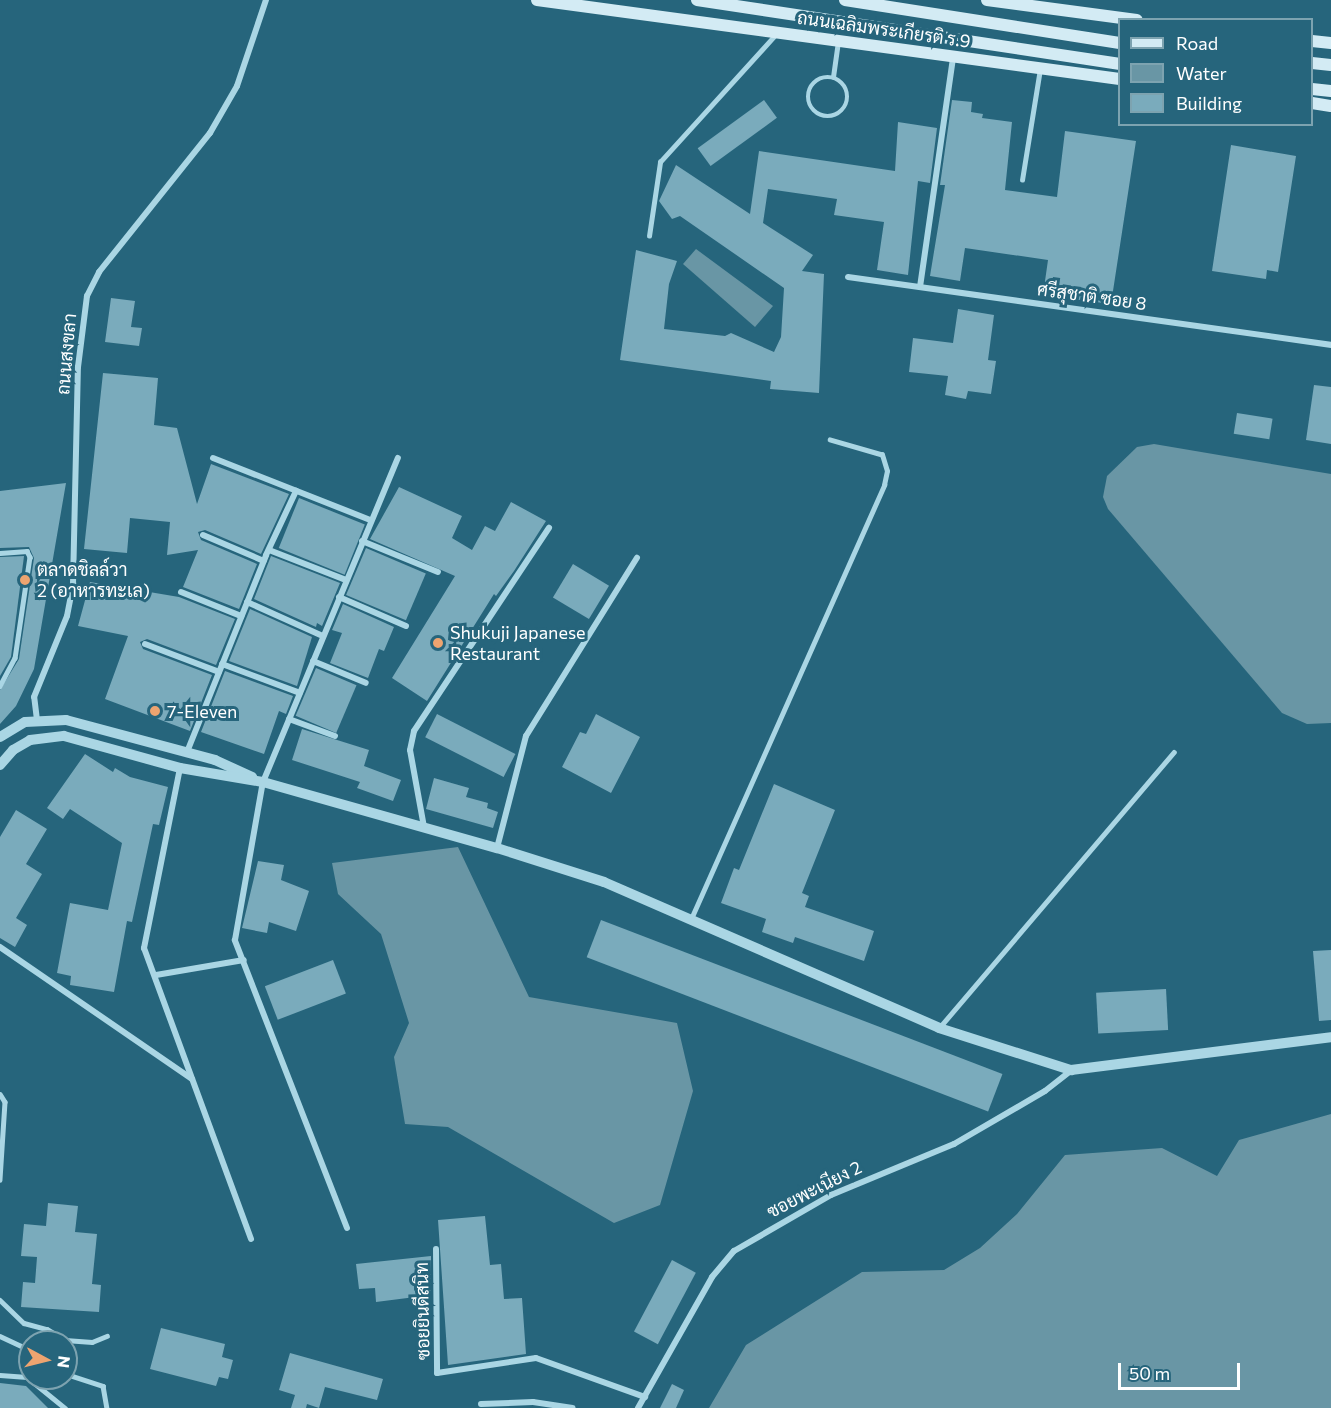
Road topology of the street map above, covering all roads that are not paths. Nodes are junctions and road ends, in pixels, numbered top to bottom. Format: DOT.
graph roads {
  1 [pos="266,0"];
  2 [pos="537,0"];
  3 [pos="697,0"];
  4 [pos="845,0"];
  5 [pos="987,0"];
  6 [pos="1006,2"];
  7 [pos="1122,18"];
  8 [pos="777,33"];
  9 [pos="838,41"];
  10 [pos="1313,41"];
  11 [pos="1118,43"];
  12 [pos="1331,43"];
  13 [pos="953,57"];
  14 [pos="1313,63"];
  15 [pos="1118,64"];
  16 [pos="1331,65"];
  17 [pos="1040,69"];
  18 [pos="833,76"];
  19 [pos="1118,79"];
  20 [pos="1313,89"];
  21 [pos="1331,91"];
  22 [pos="1313,104"];
  23 [pos="1331,106"];
  24 [pos="1022,180"];
  25 [pos="649,236"];
  26 [pos="848,277"];
  27 [pos="920,287"];
  28 [pos="1331,345"];
  29 [pos="830,440"];
  30 [pos="213,458"];
  31 [pos="398,458"];
  32 [pos="297,491"];
  33 [pos="370,520"];
  34 [pos="549,528"];
  35 [pos="203,535"];
  36 [pos="362,541"];
  37 [pos="269,549"];
  38 [pos="0,553"];
  39 [pos="637,558"];
  40 [pos="264,561"];
  41 [pos="438,572"];
  42 [pos="346,580"];
  43 [pos="181,592"];
  44 [pos="339,597"];
  45 [pos="247,602"];
  46 [pos="242,616"];
  47 [pos="406,626"];
  48 [pos="323,636"];
  49 [pos="145,644"];
  50 [pos="313,661"];
  51 [pos="222,664"];
  52 [pos="219,672"];
  53 [pos="366,683"];
  54 [pos="0,686"];
  55 [pos="300,693"];
  56 [pos="289,719"];
  57 [pos="37,720"];
  58 [pos="336,736"];
  59 [pos="0,737"];
  60 [pos="187,752"];
  61 [pos="1174,752"];
  62 [pos="0,765"];
  63 [pos="180,768"];
  64 [pos="263,782"];
  65 [pos="424,827"];
  66 [pos="497,848"];
  67 [pos="691,919"];
  68 [pos="0,947"];
  69 [pos="243,960"];
  70 [pos="156,975"];
  71 [pos="939,1028"];
  72 [pos="1331,1037"];
  73 [pos="1071,1070"];
  74 [pos="192,1079"];
  75 [pos="0,1094"];
  76 [pos="0,1180"];
  77 [pos="347,1228"];
  78 [pos="251,1239"];
  79 [pos="436,1249"];
  80 [pos="0,1300"];
  81 [pos="0,1336"];
  82 [pos="107,1336"];
  83 [pos="18,1344"];
  84 [pos="0,1375"];
  85 [pos="18,1376"];
  86 [pos="78,1378"];
  87 [pos="43,1390"];
  88 [pos="645,1397"];
  89 [pos="481,1404"];
  90 [pos="65,1408"];
  91 [pos="106,1408"];
  92 [pos="573,1408"];
  93 [pos="638,1408"];
  1 -- 57 [label="street, ถนนสงขลา"];
  2 -- 8 [label="main road, ถนนเฉลิมพระเกียรติ ร.9"];
  3 -- 15 [label="main road"];
  4 -- 11 [label="main road"];
  5 -- 6 [label="main road"];
  6 -- 7 [label="main road"];
  8 -- 9 [label="main road, ถนนเฉลิมพระเกียรติ ร.9"];
  8 -- 25 [label="lane"];
  9 -- 13 [label="main road, ถนนเฉลิมพระเกียรติ ร.9"];
  9 -- 18 [label="lane"];
  10 -- 12 [label="main road"];
  13 -- 17 [label="main road, ถนนเฉลิมพระเกียรติ ร.9"];
  13 -- 27 [label="street"];
  14 -- 16 [label="main road"];
  17 -- 19 [label="main road, ถนนเฉลิมพระเกียรติ ร.9"];
  17 -- 24 [label="lane"];
  18 -- 18 [label="lane"];
  20 -- 21 [label="main road"];
  22 -- 23 [label="main road"];
  26 -- 27 [label="street, ศรีสุชาติ ซอย 8"];
  27 -- 28 [label="street, ศรีสุชาติ ซอย 8"];
  29 -- 67 [label="lane"];
  30 -- 32 [label="street"];
  31 -- 33 [label="street"];
  32 -- 33 [label="street"];
  32 -- 37 [label="street"];
  33 -- 36 [label="street"];
  34 -- 65 [label="street"];
  35 -- 40 [label="street"];
  36 -- 41 [label="street"];
  36 -- 42 [label="street"];
  37 -- 40 [label="street"];
  37 -- 42 [label="street"];
  38 -- 54 [label="lane"];
  39 -- 66 [label="street"];
  40 -- 45 [label="street"];
  42 -- 44 [label="street"];
  43 -- 46 [label="street"];
  44 -- 47 [label="street"];
  44 -- 48 [label="street"];
  45 -- 46 [label="street"];
  45 -- 48 [label="street"];
  46 -- 51 [label="street"];
  48 -- 50 [label="street"];
  49 -- 52 [label="street"];
  50 -- 53 [label="street"];
  50 -- 55 [label="street"];
  51 -- 52 [label="street"];
  51 -- 55 [label="street"];
  52 -- 60 [label="street"];
  55 -- 56 [label="street"];
  56 -- 58 [label="street"];
  56 -- 64 [label="street"];
  57 -- 59 [label="street"];
  57 -- 60 [label="street"];
  60 -- 64 [label="street"];
  61 -- 71 [label="lane"];
  62 -- 63 [label="street"];
  63 -- 64 [label="street"];
  63 -- 70 [label="street"];
  64 -- 65 [label="street"];
  64 -- 69 [label="street"];
  65 -- 66 [label="street"];
  66 -- 67 [label="street"];
  67 -- 71 [label="street"];
  68 -- 74 [label="street"];
  69 -- 70 [label="street"];
  69 -- 77 [label="street"];
  70 -- 74 [label="street"];
  71 -- 73 [label="street"];
  72 -- 73 [label="street"];
  73 -- 88 [label="street, ซอยพะเนียง 2"];
  74 -- 78 [label="street"];
  75 -- 76 [label="lane"];
  79 -- 88 [label="street, ซอยยินดีสนิท"];
  80 -- 82 [label="lane"];
  81 -- 83 [label="lane"];
  84 -- 85 [label="lane"];
  86 -- 91 [label="lane"];
  87 -- 90 [label="lane"];
  88 -- 93 [label="street, ซอยพะเนียง 2"];
  89 -- 92 [label="street"];
}
